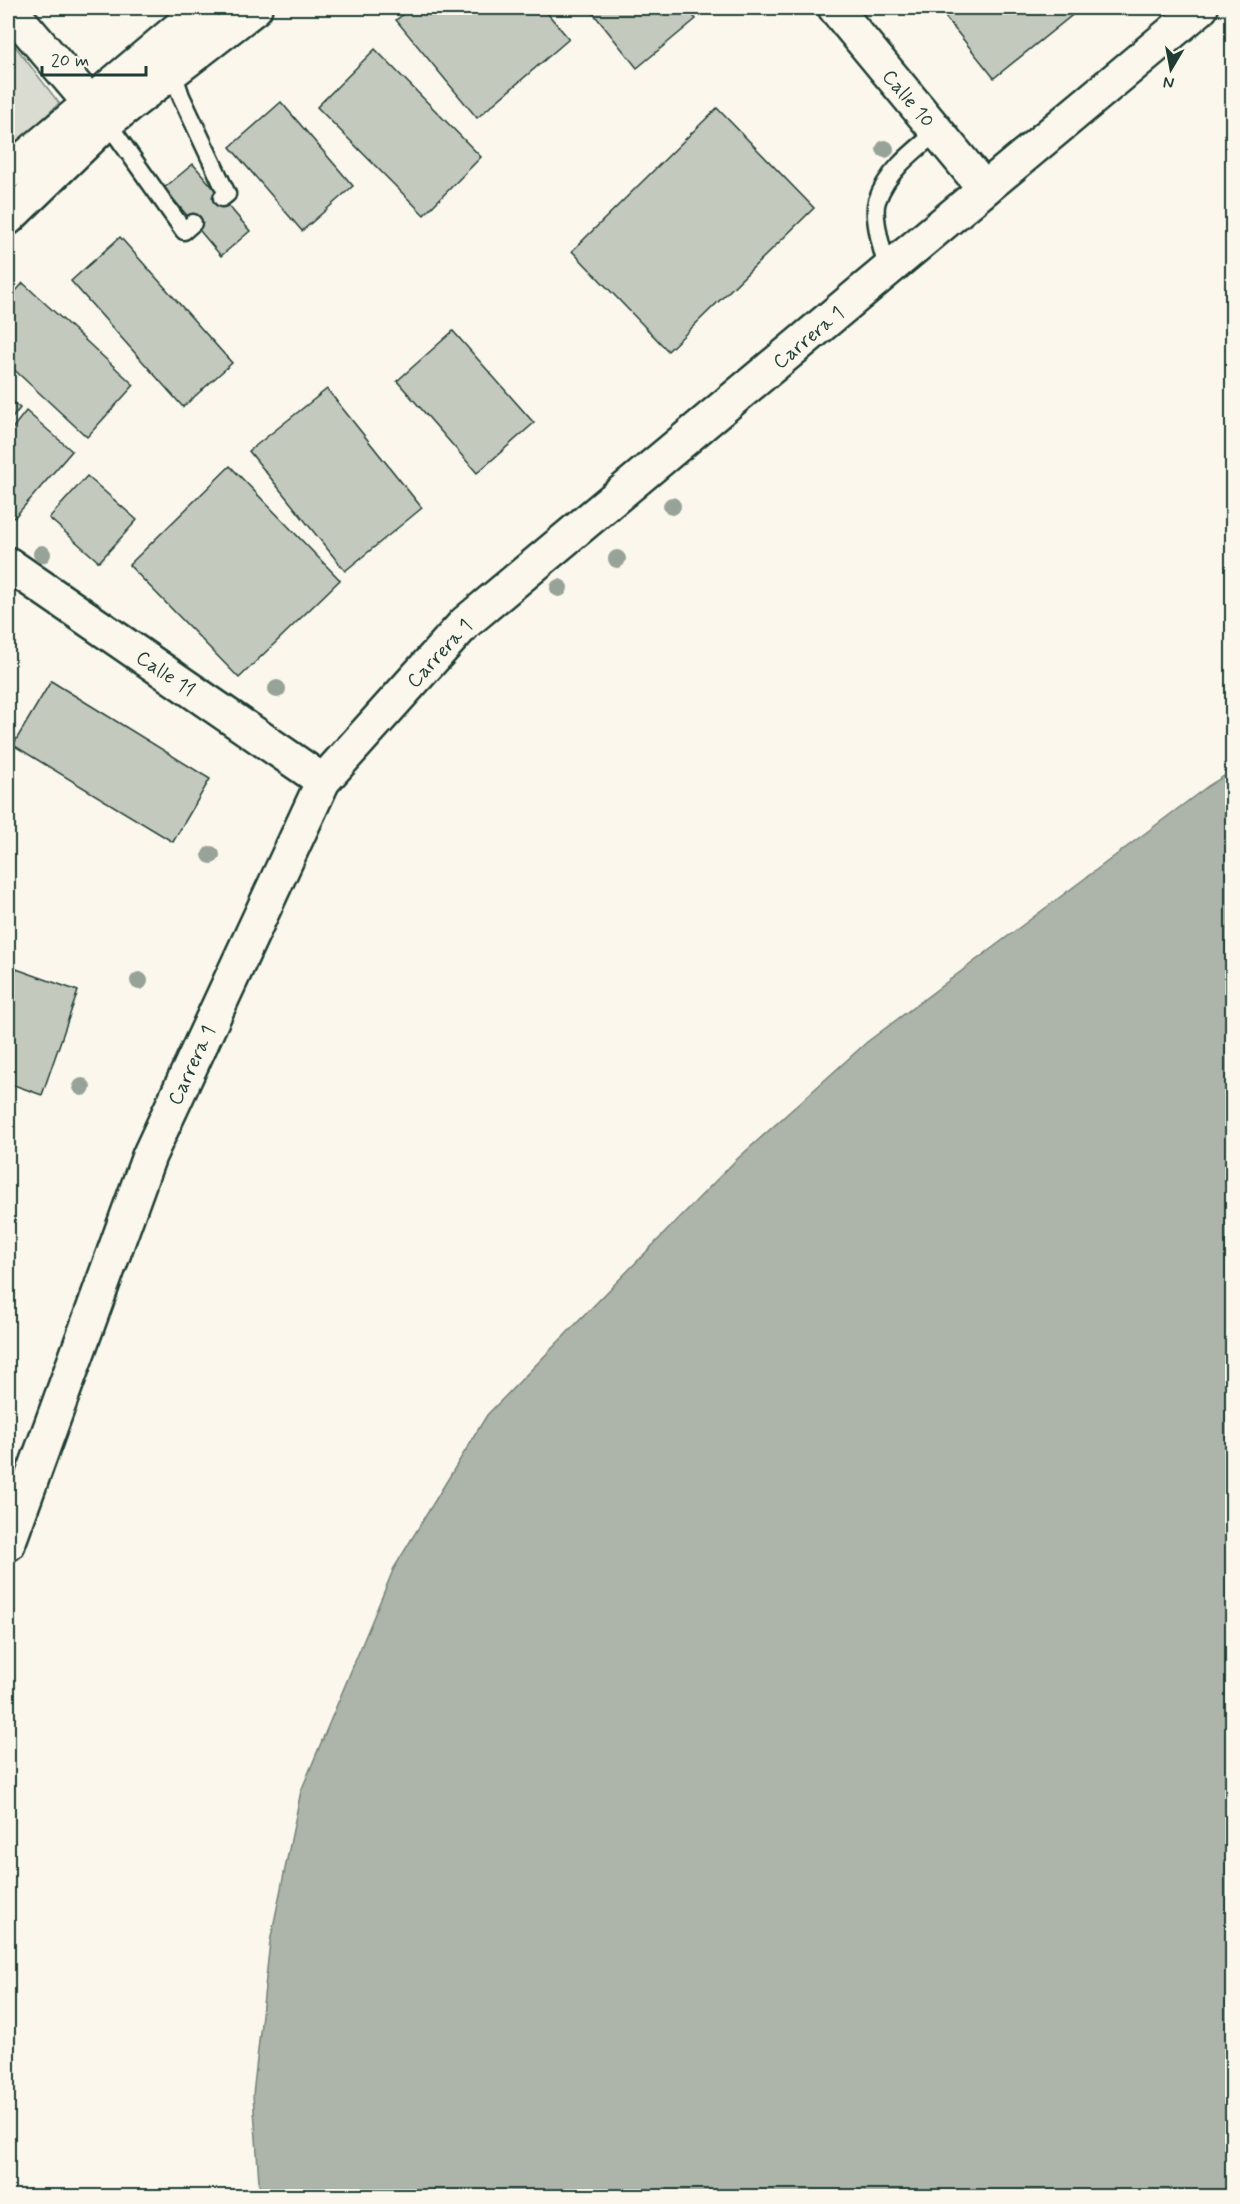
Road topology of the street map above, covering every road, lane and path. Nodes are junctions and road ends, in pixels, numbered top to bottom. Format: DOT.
graph roads {
  1 [pos="9,8"];
  2 [pos="203,8"];
  3 [pos="255,8"];
  4 [pos="835,8"];
  5 [pos="1201,8"];
  6 [pos="173,72"];
  7 [pos="99,113"];
  8 [pos="937,132"];
  9 [pos="8,172"];
  10 [pos="984,188"];
  11 [pos="222,198"];
  12 [pos="8,218"];
  13 [pos="193,223"];
  14 [pos="888,269"];
  15 [pos="8,564"];
  16 [pos="323,781"];
  17 [pos="8,1544"];
  1 -- 7 [label="street"];
  2 -- 7 [label="street"];
  3 -- 6 [label="street"];
  4 -- 8 [label="street, Calle 10"];
  5 -- 10 [label="street, Carrera 1"];
  6 -- 7 [label="street"];
  6 -- 11 [label="lane"];
  7 -- 9 [label="street"];
  7 -- 12 [label="street"];
  7 -- 13 [label="lane"];
  8 -- 10 [label="street, Calle 10"];
  8 -- 14 [label="lane"];
  10 -- 14 [label="street, Carrera 1"];
  14 -- 16 [label="street, Carrera 1"];
  15 -- 16 [label="street, Calle 11"];
  16 -- 17 [label="street, Carrera 1"];
}
